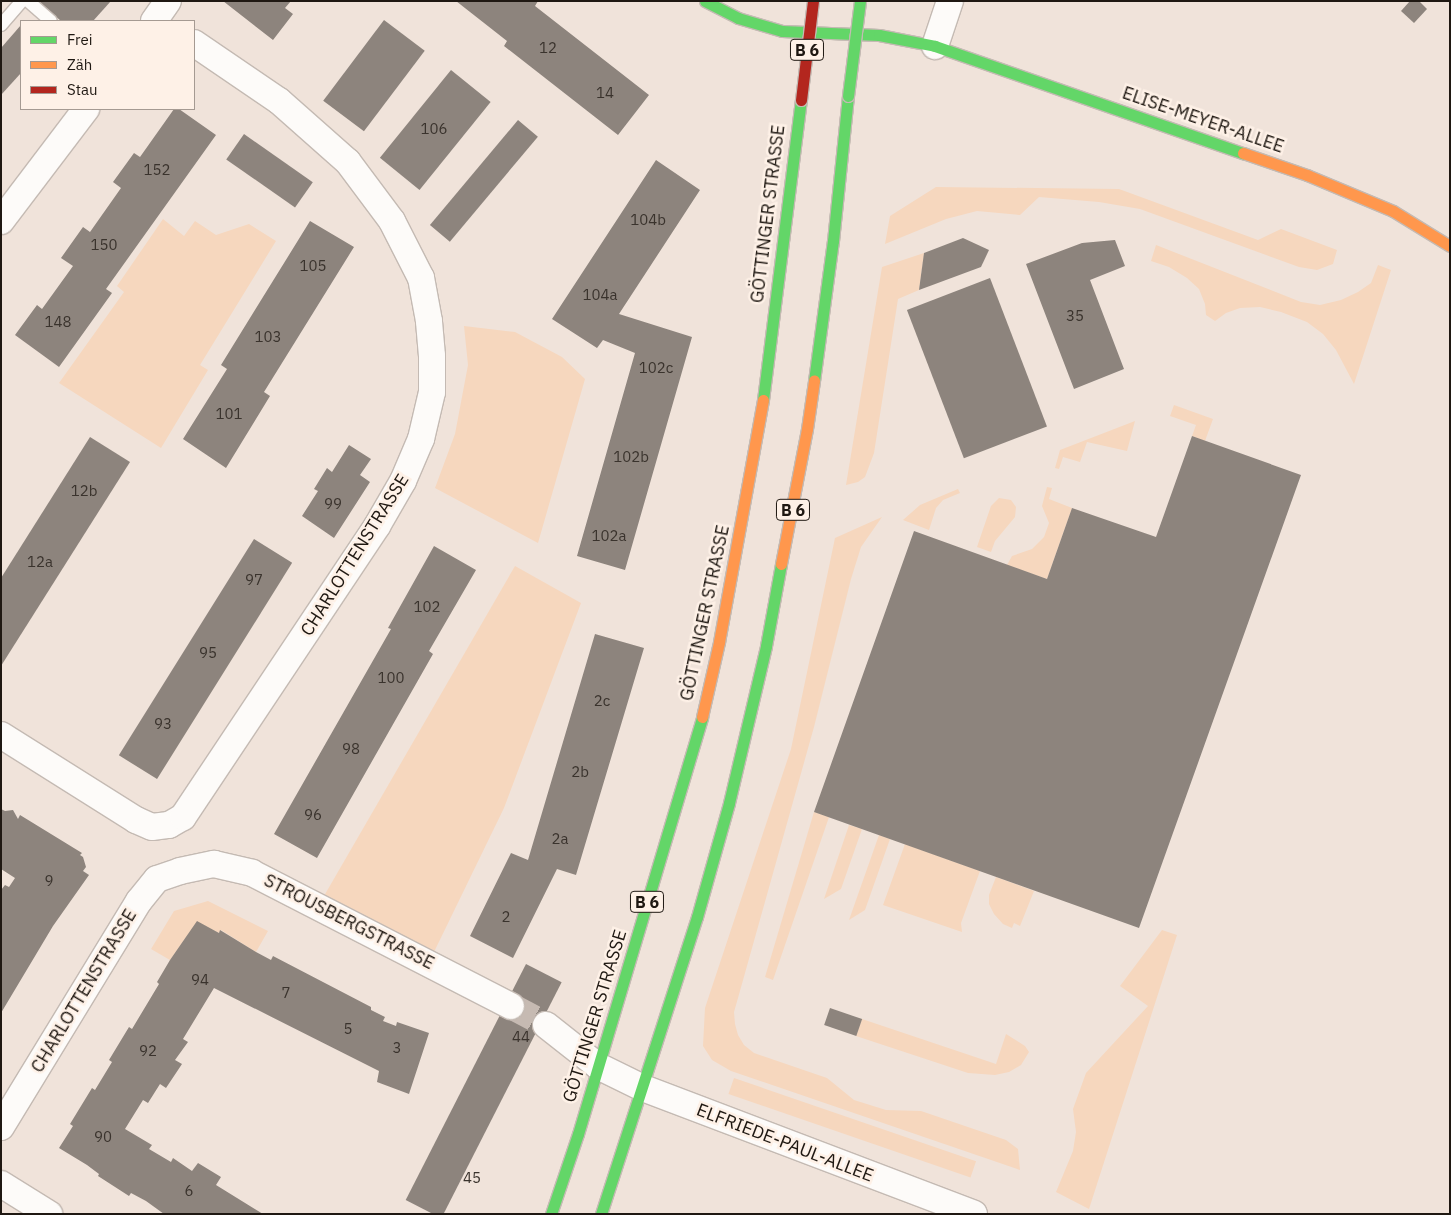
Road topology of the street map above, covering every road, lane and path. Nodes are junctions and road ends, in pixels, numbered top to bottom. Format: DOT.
graph roads {
  1 [pos="22,1"];
  2 [pos="28,1"];
  3 [pos="705,1"];
  4 [pos="813,1"];
  5 [pos="860,1"];
  6 [pos="950,1"];
  7 [pos="50,20"];
  8 [pos="1,25"];
  9 [pos="195,44"];
  10 [pos="935,46"];
  11 [pos="85,110"];
  12 [pos="1,221"];
  13 [pos="1450,246"];
  14 [pos="1,735"];
  15 [pos="180,871"];
  16 [pos="511,1006"];
  17 [pos="546,1024"];
  18 [pos="598,1066"];
  19 [pos="644,1088"];
  20 [pos="1,1126"];
  21 [pos="1,1184"];
  22 [pos="49,1214"];
  23 [pos="551,1214"];
  24 [pos="601,1214"];
  25 [pos="974,1214"];
  1 -- 8 [label="lane"];
  2 -- 7 [label="lane"];
  3 -- 10 [label="main road, ELISE-MEYER-ALLEE"];
  4 -- 18 [label="main road, GÖTTINGER STRASSE / B 6, bridge"];
  5 -- 19 [label="main road, B 6, bridge"];
  6 -- 10 [label="street"];
  9 -- 14 [label="street, CHARLOTTENSTRASSE"];
  10 -- 13 [label="main road, ELISE-MEYER-ALLEE"];
  11 -- 12 [label="street"];
  15 -- 16 [label="street, STROUSBERGSTRASSE"];
  15 -- 20 [label="street, CHARLOTTENSTRASSE"];
  17 -- 18 [label="street"];
  18 -- 19 [label="street, ELFRIEDE-PAUL-ALLEE"];
  18 -- 23 [label="main road, GÖTTINGER STRASSE / B 6"];
  19 -- 24 [label="main road, B 6"];
  19 -- 25 [label="street, ELFRIEDE-PAUL-ALLEE"];
  21 -- 22 [label="street"];
}
